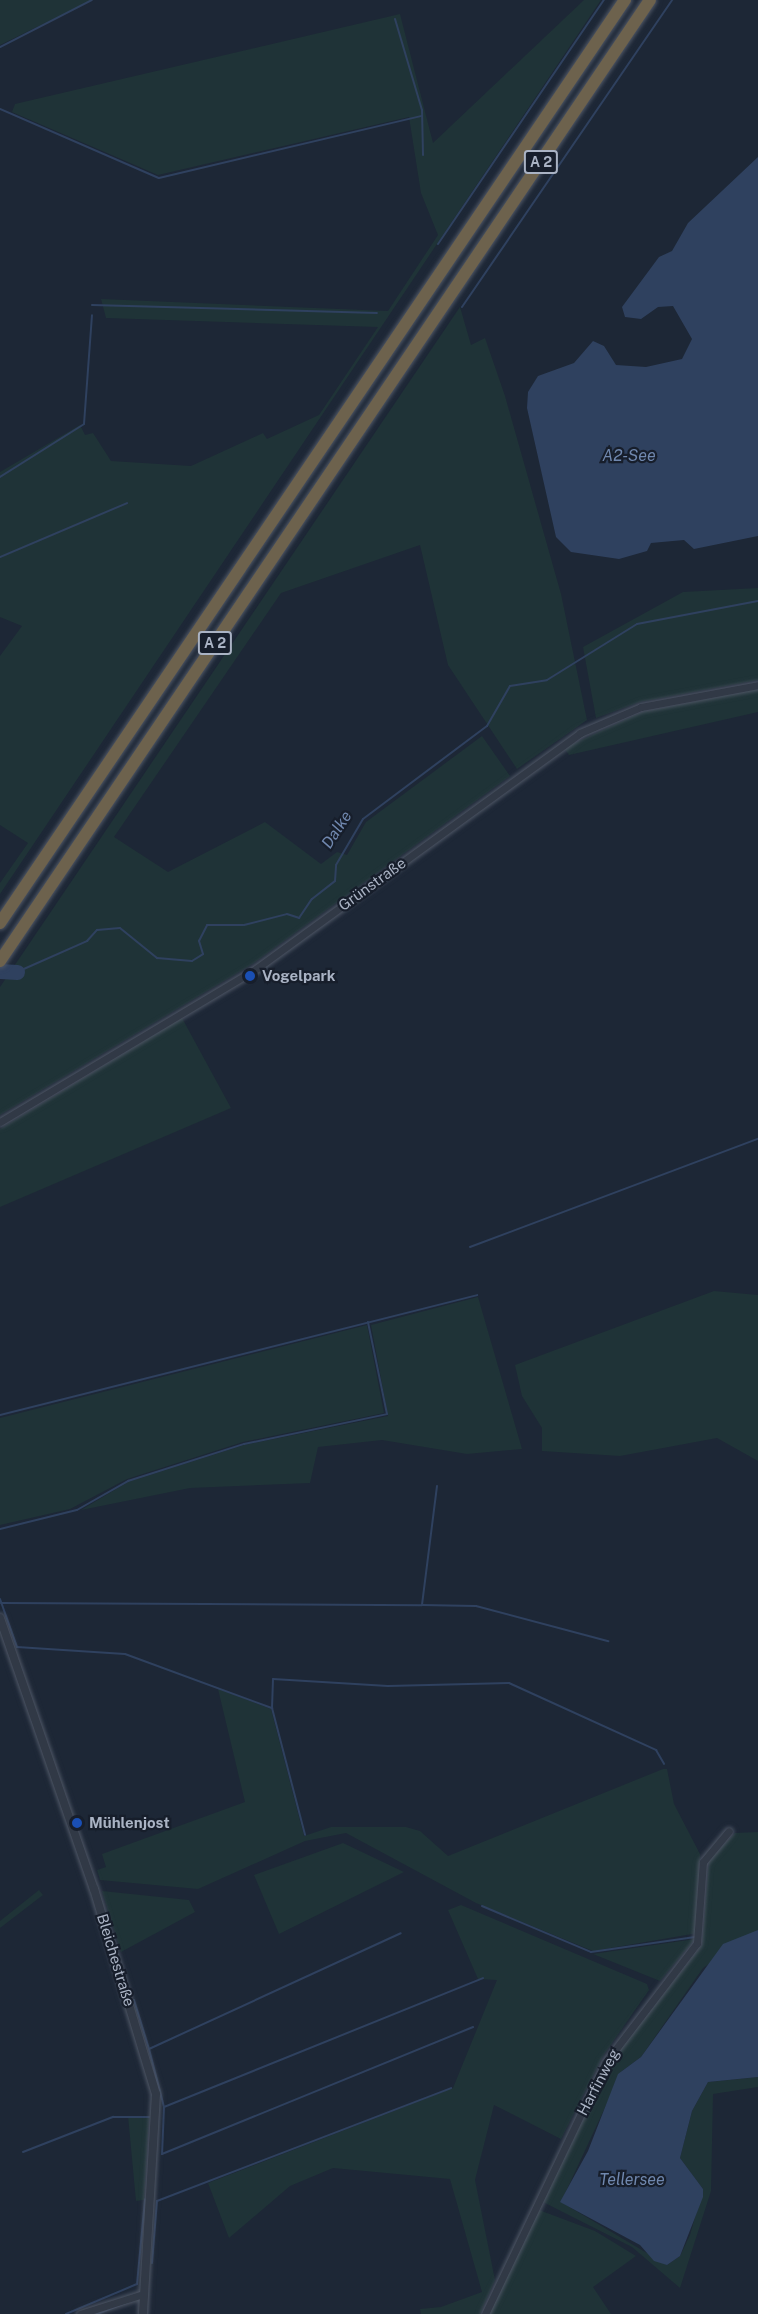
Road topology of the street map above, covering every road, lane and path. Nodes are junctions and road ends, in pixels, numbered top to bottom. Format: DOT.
graph roads {
  1 [pos="625,0"];
  2 [pos="651,0"];
  3 [pos="758,685"];
  4 [pos="0,923"];
  5 [pos="0,962"];
  6 [pos="0,1122"];
  7 [pos="0,1618"];
  8 [pos="729,1831"];
  9 [pos="143,2294"];
  10 [pos="80,2314"];
  11 [pos="143,2314"];
  12 [pos="484,2314"];
  1 -- 4 [label="highway, A 2"];
  2 -- 5 [label="highway, A 2"];
  3 -- 6 [label="street, Grünstraße"];
  7 -- 9 [label="street, Bleichestraße"];
  8 -- 12 [label="street, Harfinweg"];
  9 -- 10 [label="street"];
  9 -- 11 [label="street, Bleichestraße"];
}
